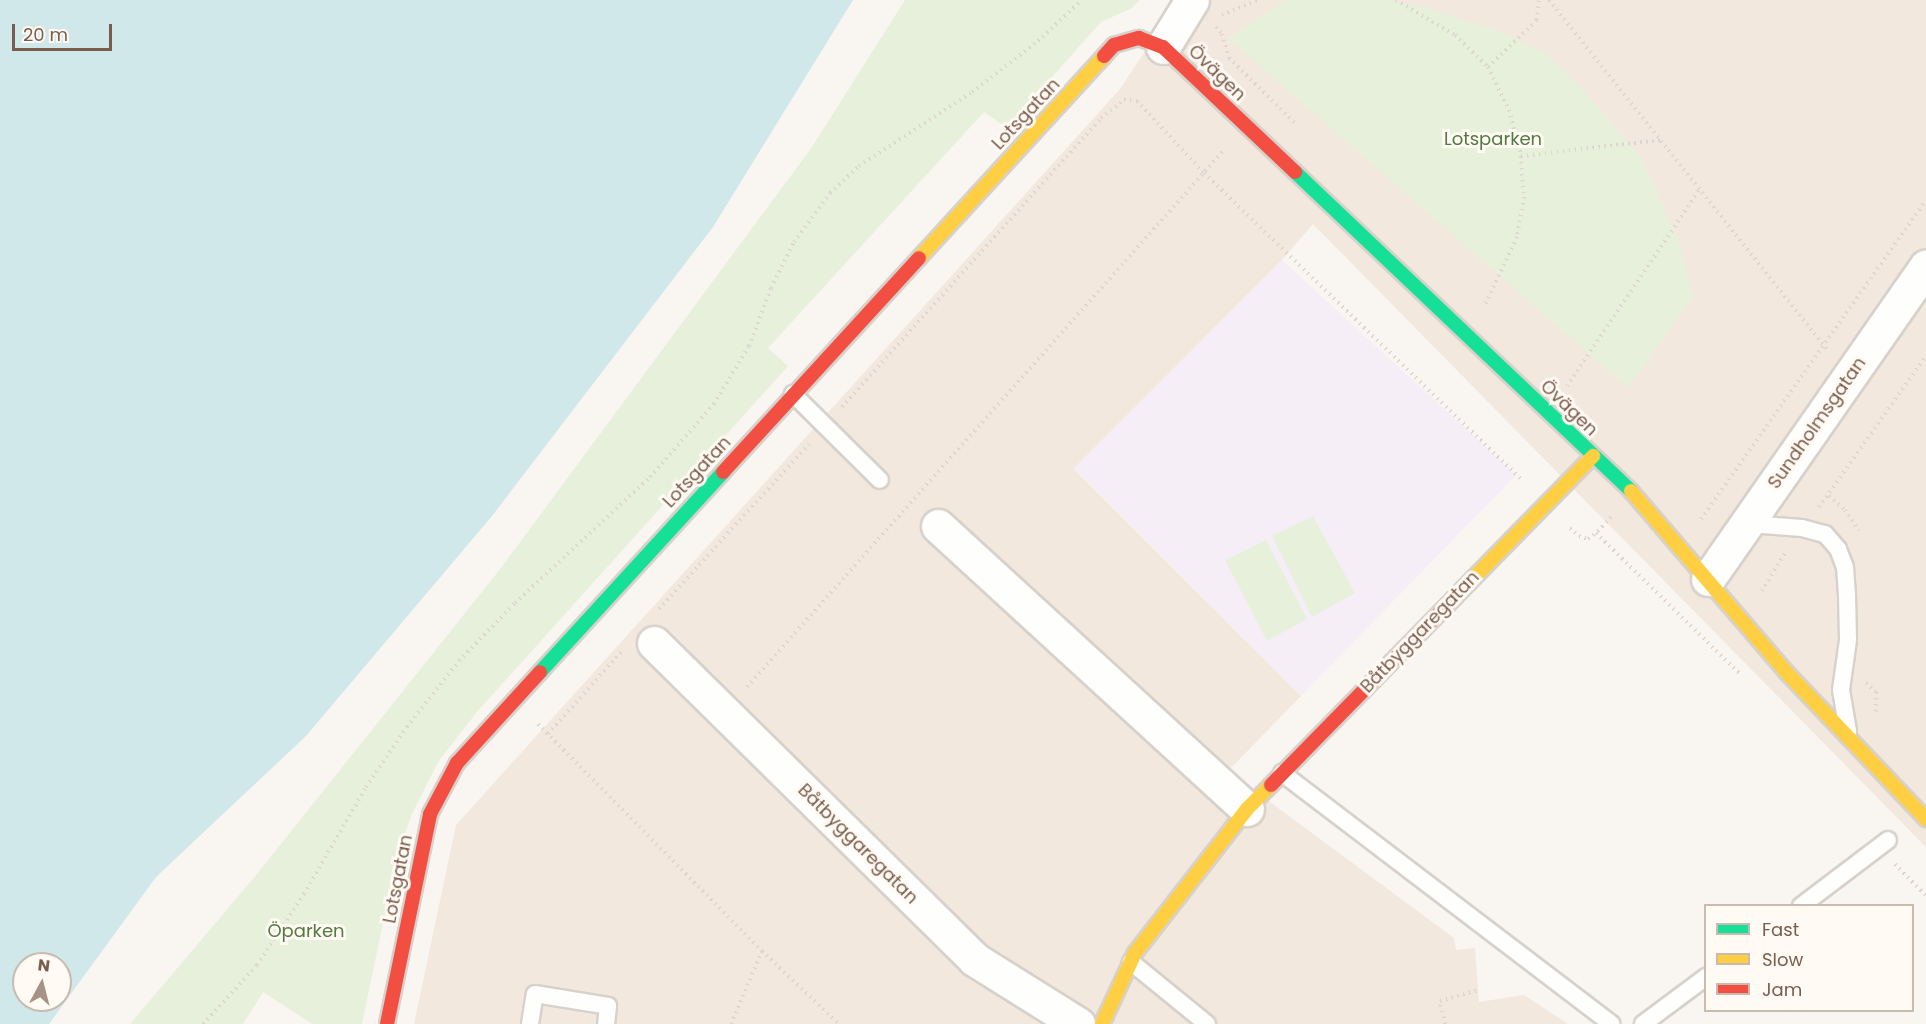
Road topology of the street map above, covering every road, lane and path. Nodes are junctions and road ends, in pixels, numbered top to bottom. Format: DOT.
graph roads {
  1 [pos="1082,0"];
  2 [pos="1192,0"];
  3 [pos="1258,0"];
  4 [pos="1396,0"];
  5 [pos="1539,0"];
  6 [pos="1549,0"];
  7 [pos="1221,16"];
  8 [pos="1163,47"];
  9 [pos="1488,67"];
  10 [pos="1246,126"];
  11 [pos="1661,140"];
  12 [pos="1521,156"];
  13 [pos="1204,173"];
  14 [pos="1700,189"];
  15 [pos="1926,200"];
  16 [pos="1926,266"];
  17 [pos="1482,311"];
  18 [pos="1824,345"];
  19 [pos="1926,356"];
  20 [pos="1849,376"];
  21 [pos="1565,389"];
  22 [pos="793,394"];
  23 [pos="825,426"];
  24 [pos="1593,456"];
  25 [pos="880,480"];
  26 [pos="909,505"];
  27 [pos="1545,505"];
  28 [pos="1701,519"];
  29 [pos="1749,524"];
  30 [pos="939,526"];
  31 [pos="1802,528"];
  32 [pos="1596,532"];
  33 [pos="1708,579"];
  34 [pos="1756,599"];
  35 [pos="645,634"];
  36 [pos="1862,678"];
  37 [pos="516,701"];
  38 [pos="725,712"];
  39 [pos="1875,717"];
  40 [pos="548,734"];
  41 [pos="1849,737"];
  42 [pos="1282,772"];
  43 [pos="1247,809"];
  44 [pos="1924,812"];
  45 [pos="1888,840"];
  46 [pos="1804,904"];
  47 [pos="762,951"];
  48 [pos="1131,962"];
  49 [pos="1704,978"];
  50 [pos="1478,990"];
  51 [pos="203,1024"];
  52 [pos="387,1024"];
  53 [pos="530,1024"];
  54 [pos="606,1024"];
  55 [pos="731,1024"];
  56 [pos="839,1024"];
  57 [pos="1078,1024"];
  58 [pos="1102,1024"];
  59 [pos="1207,1024"];
  60 [pos="1445,1024"];
  61 [pos="1611,1024"];
  62 [pos="1643,1024"];
  1 -- 51 [label="path"];
  2 -- 8 [label="street"];
  3 -- 7 [label="path"];
  4 -- 9 [label="path"];
  5 -- 9 [label="path"];
  6 -- 11 [label="path"];
  8 -- 10 [label="street, Övägen"];
  8 -- 22 [label="street, Lotsgatan"];
  9 -- 12 [label="path"];
  10 -- 13 [label="path"];
  10 -- 24 [label="street, Övägen"];
  11 -- 12 [label="path"];
  11 -- 14 [label="path"];
  12 -- 17 [label="path"];
  13 -- 23 [label="path"];
  13 -- 26 [label="path"];
  13 -- 27 [label="path"];
  14 -- 18 [label="path"];
  14 -- 21 [label="path"];
  15 -- 18 [label="path"];
  16 -- 20 [label="street, Sundholmsgatan"];
  18 -- 20 [label="path"];
  18 -- 28 [label="path"];
  19 -- 31 [label="path"];
  20 -- 29 [label="street, Sundholmsgatan"];
  22 -- 23 [label="lane"];
  22 -- 37 [label="street, Lotsgatan"];
  23 -- 25 [label="lane"];
  23 -- 35 [label="path"];
  24 -- 27 [label="street, Båtbyggaregatan"];
  24 -- 33 [label="street, Övägen"];
  25 -- 26 [label="path"];
  26 -- 30 [label="path"];
  26 -- 38 [label="path"];
  27 -- 32 [label="path"];
  27 -- 42 [label="street, Båtbyggaregatan"];
  29 -- 31 [label="lane"];
  29 -- 33 [label="street, Sundholmsgatan"];
  30 -- 43 [label="street"];
  31 -- 34 [label="path"];
  31 -- 41 [label="lane"];
  33 -- 41 [label="street, Övägen"];
  35 -- 38 [label="street, Båtbyggaregatan"];
  35 -- 40 [label="path"];
  36 -- 39 [label="path"];
  37 -- 40 [label="path"];
  37 -- 52 [label="street, Lotsgatan"];
  38 -- 57 [label="street, Båtbyggaregatan"];
  40 -- 47 [label="path"];
  41 -- 44 [label="street, Övägen"];
  42 -- 43 [label="street, Båtbyggaregatan"];
  42 -- 61 [label="lane"];
  43 -- 48 [label="street, Båtbyggaregatan"];
  45 -- 46 [label="lane"];
  47 -- 55 [label="path"];
  47 -- 56 [label="path"];
  48 -- 58 [label="street, Båtbyggaregatan"];
  48 -- 59 [label="lane"];
  49 -- 62 [label="lane"];
  50 -- 60 [label="path"];
  53 -- 54 [label="lane"];
}
